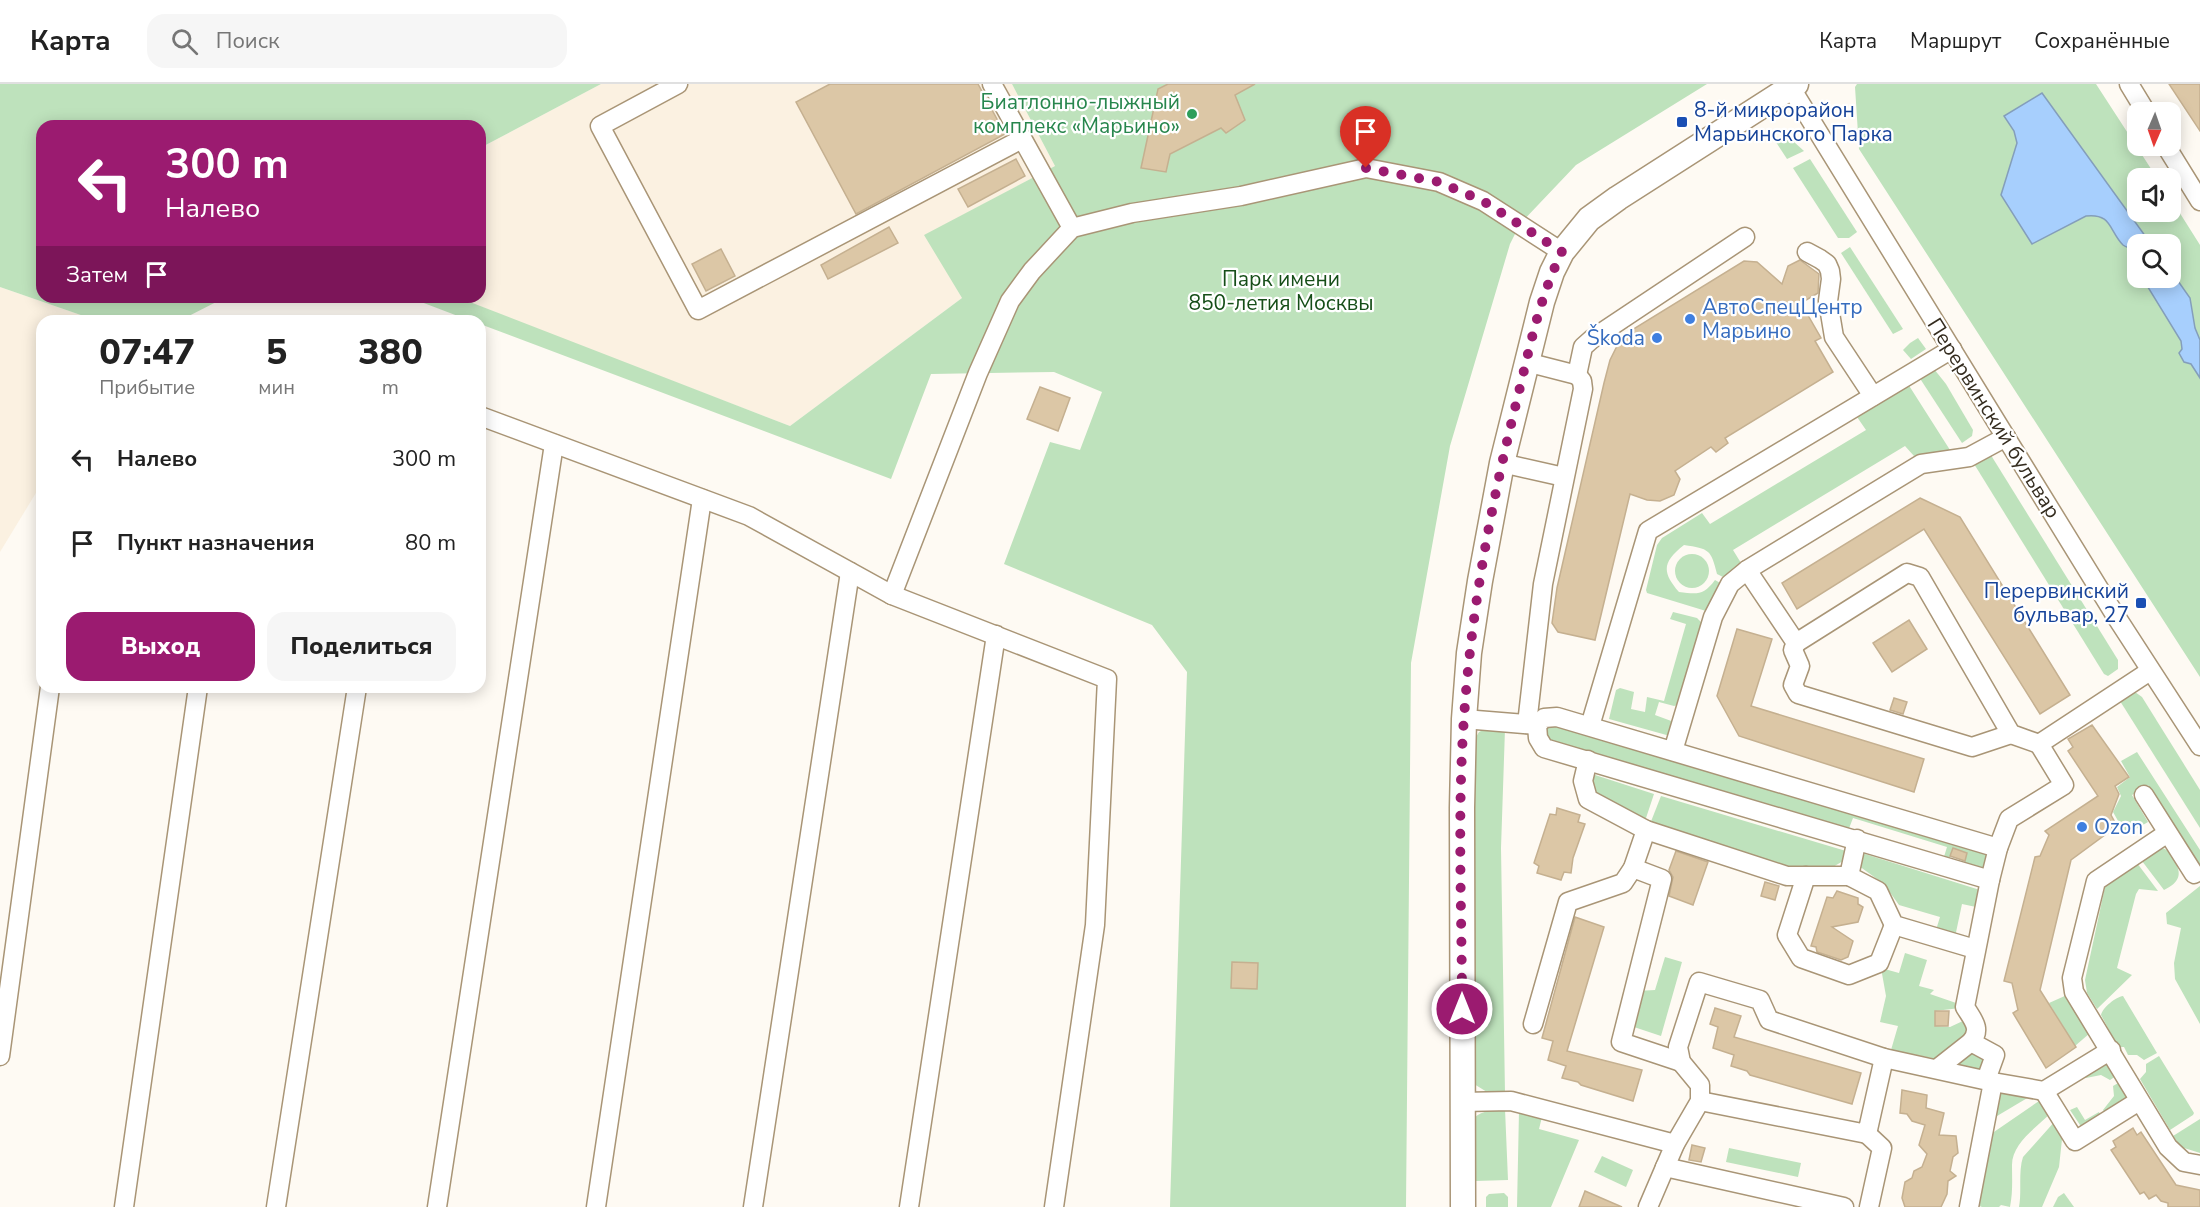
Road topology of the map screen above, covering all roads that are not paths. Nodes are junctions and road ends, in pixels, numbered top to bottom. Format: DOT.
graph roads {
  1 [pos="678,84"];
  2 [pos="992,84"];
  3 [pos="2129,84"];
  4 [pos="1793,86"];
  5 [pos="2140,102"];
  6 [pos="1022,139"];
  7 [pos="2172,156"];
  8 [pos="2200,201"];
  9 [pos="1072,228"];
  10 [pos="1745,237"];
  11 [pos="1562,252"];
  12 [pos="1806,252"];
  13 [pos="1952,349"];
  14 [pos="1526,363"];
  15 [pos="1577,375"];
  16 [pos="1873,396"];
  17 [pos="486,418"];
  18 [pos="2006,437"];
  19 [pos="554,444"];
  20 [pos="1502,463"];
  21 [pos="1564,477"];
  22 [pos="702,499"];
  23 [pos="1747,570"];
  24 [pos="850,572"];
  25 [pos="892,595"];
  26 [pos="996,635"];
  27 [pos="1796,642"];
  28 [pos="2151,671"];
  29 [pos="49,693"];
  30 [pos="197,693"];
  31 [pos="356,693"];
  32 [pos="1464,719"];
  33 [pos="1532,725"];
  34 [pos="1590,726"];
  35 [pos="2012,734"];
  36 [pos="2039,744"];
  37 [pos="2200,746"];
  38 [pos="1673,751"];
  39 [pos="1588,760"];
  40 [pos="2144,795"];
  41 [pos="1646,830"];
  42 [pos="2166,834"];
  43 [pos="1857,839"];
  44 [pos="1998,848"];
  45 [pos="1633,868"];
  46 [pos="2194,874"];
  47 [pos="1806,876"];
  48 [pos="1849,876"];
  49 [pos="1990,880"];
  50 [pos="1894,925"];
  51 [pos="1975,949"];
  52 [pos="1533,1024"];
  53 [pos="1971,1041"];
  54 [pos="2111,1050"];
  55 [pos="0,1056"];
  56 [pos="1884,1058"];
  57 [pos="1681,1062"];
  58 [pos="1938,1068"];
  59 [pos="1990,1081"];
  60 [pos="2044,1091"];
  61 [pos="1700,1101"];
  62 [pos="2139,1101"];
  63 [pos="1462,1102"];
  64 [pos="1867,1134"];
  65 [pos="1675,1144"];
  66 [pos="2200,1165"];
  67 [pos="1665,1167"];
  68 [pos="124,1207"];
  69 [pos="276,1207"];
  70 [pos="437,1207"];
  71 [pos="596,1207"];
  72 [pos="753,1207"];
  73 [pos="909,1207"];
  74 [pos="1054,1207"];
  75 [pos="1463,1207"];
  76 [pos="1648,1207"];
  77 [pos="1844,1207"];
  78 [pos="1869,1207"];
  79 [pos="1969,1207"];
  1 -- 6 [label="street"];
  2 -- 6 [label="street"];
  3 -- 5 [label="street"];
  4 -- 11 [label="main road"];
  4 -- 13 [label="street, Перервинский бульвар"];
  6 -- 9 [label="street"];
  7 -- 8 [label="street"];
  9 -- 11 [label="street"];
  9 -- 25 [label="street"];
  10 -- 15 [label="street"];
  11 -- 14 [label="main road"];
  12 -- 16 [label="street"];
  13 -- 16 [label="street"];
  13 -- 18 [label="street, Перервинский бульвар"];
  14 -- 15 [label="street"];
  14 -- 20 [label="main road"];
  15 -- 21 [label="street"];
  16 -- 34 [label="street"];
  17 -- 19 [label="street"];
  18 -- 23 [label="street"];
  18 -- 28 [label="street, Перервинский бульвар"];
  19 -- 22 [label="street"];
  19 -- 70 [label="street"];
  20 -- 21 [label="street"];
  20 -- 32 [label="main road"];
  21 -- 33 [label="street"];
  22 -- 24 [label="street"];
  22 -- 71 [label="street"];
  23 -- 27 [label="street"];
  23 -- 38 [label="street"];
  24 -- 25 [label="street"];
  24 -- 72 [label="street"];
  25 -- 26 [label="street"];
  26 -- 73 [label="street"];
  26 -- 74 [label="street"];
  27 -- 35 [label="street"];
  27 -- 35 [label="street"];
  28 -- 36 [label="street"];
  28 -- 37 [label="street, Перервинский бульвар"];
  29 -- 55 [label="street"];
  30 -- 68 [label="street"];
  31 -- 69 [label="street"];
  32 -- 33 [label="street"];
  32 -- 63 [label="main road"];
  33 -- 34 [label="street"];
  33 -- 39 [label="street"];
  34 -- 38 [label="street"];
  35 -- 36 [label="street"];
  36 -- 44 [label="street"];
  38 -- 44 [label="street"];
  39 -- 41 [label="street"];
  39 -- 43 [label="street"];
  40 -- 42 [label="street"];
  41 -- 45 [label="street"];
  41 -- 47 [label="street"];
  42 -- 46 [label="street"];
  42 -- 54 [label="street"];
  43 -- 48 [label="street"];
  43 -- 49 [label="street"];
  44 -- 49 [label="street"];
  45 -- 52 [label="street"];
  45 -- 57 [label="street"];
  47 -- 48 [label="street"];
  47 -- 50 [label="street"];
  48 -- 50 [label="street"];
  49 -- 51 [label="street"];
  50 -- 51 [label="street"];
  51 -- 53 [label="street"];
  53 -- 58 [label="street"];
  53 -- 59 [label="street"];
  54 -- 60 [label="street"];
  54 -- 62 [label="street"];
  56 -- 57 [label="street"];
  56 -- 58 [label="street"];
  56 -- 64 [label="street"];
  57 -- 61 [label="street"];
  58 -- 59 [label="street"];
  59 -- 60 [label="street"];
  59 -- 79 [label="street"];
  60 -- 62 [label="street"];
  61 -- 64 [label="street"];
  61 -- 65 [label="street"];
  62 -- 66 [label="street"];
  63 -- 65 [label="street"];
  63 -- 75 [label="main road"];
  64 -- 78 [label="street"];
  65 -- 67 [label="street"];
  67 -- 76 [label="street"];
  67 -- 77 [label="street"];
}
